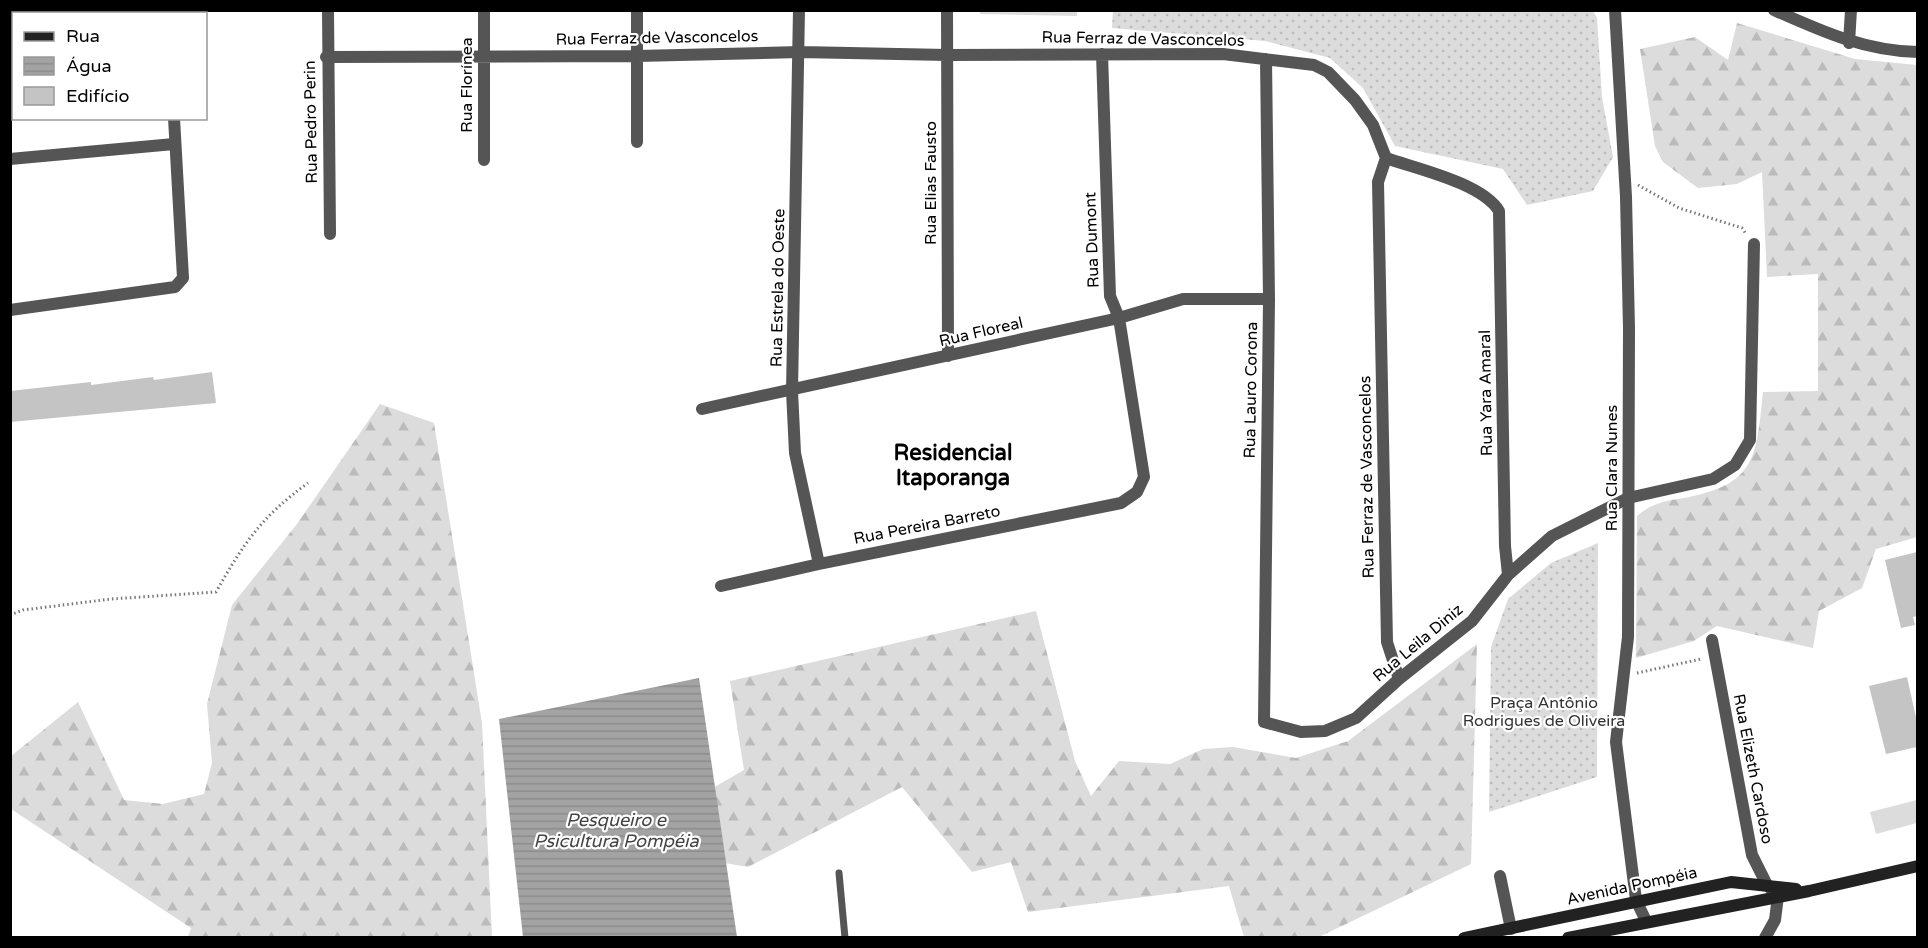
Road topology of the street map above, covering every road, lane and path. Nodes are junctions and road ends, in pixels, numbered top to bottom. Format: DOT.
graph roads {
  1 [pos="328,10"];
  2 [pos="484,10"];
  3 [pos="637,10"];
  4 [pos="799,10"];
  5 [pos="947,10"];
  6 [pos="1615,10"];
  7 [pos="1774,10"];
  8 [pos="1851,10"];
  9 [pos="1849,43"];
  10 [pos="800,52"];
  11 [pos="1917,52"];
  12 [pos="1102,54"];
  13 [pos="947,55"];
  14 [pos="637,56"];
  15 [pos="326,57"];
  16 [pos="483,57"];
  17 [pos="1266,59"];
  18 [pos="174,120"];
  19 [pos="637,142"];
  20 [pos="174,144"];
  21 [pos="1386,158"];
  22 [pos="10,159"];
  23 [pos="484,160"];
  24 [pos="1625,175"];
  25 [pos="330,234"];
  26 [pos="1754,244"];
  27 [pos="1269,299"];
  28 [pos="10,310"];
  29 [pos="1119,318"];
  30 [pos="948,356"];
  31 [pos="792,390"];
  32 [pos="702,409"];
  33 [pos="308,483"];
  34 [pos="1137,492"];
  35 [pos="1628,498"];
  36 [pos="819,564"];
  37 [pos="1508,575"];
  38 [pos="721,586"];
  39 [pos="10,615"];
  40 [pos="1712,640"];
  41 [pos="1715,657"];
  42 [pos="1624,676"];
  43 [pos="1399,679"];
  44 [pos="1264,722"];
  45 [pos="1917,866"];
  46 [pos="839,873"];
  47 [pos="1500,876"];
  48 [pos="1767,885"];
  49 [pos="1809,891"];
  50 [pos="1778,896"];
  51 [pos="1635,900"];
  52 [pos="1646,921"];
  53 [pos="1508,930"];
  54 [pos="844,938"];
  55 [pos="1464,938"];
  56 [pos="1480,938"];
  57 [pos="1568,938"];
  58 [pos="1765,938"];
  1 -- 15 [label="street, Rua Pedro Perin"];
  2 -- 16 [label="street, Rua Florínea"];
  3 -- 14 [label="street"];
  4 -- 10 [label="street, Rua Estrela do Oeste"];
  5 -- 13 [label="street, Rua Elias Fausto"];
  6 -- 24 [label="street, Rua Clara Nunes"];
  7 -- 9 [label="street"];
  8 -- 9 [label="street"];
  9 -- 11 [label="street"];
  10 -- 13 [label="street, Rua Ferraz de Vasconcelos"];
  10 -- 14 [label="street, Rua Ferraz de Vasconcelos"];
  10 -- 31 [label="street, Rua Estrela do Oeste"];
  12 -- 13 [label="street, Rua Ferraz de Vasconcelos"];
  12 -- 17 [label="street, Rua Ferraz de Vasconcelos"];
  12 -- 29 [label="street, Rua Dumont"];
  13 -- 30 [label="street, Rua Elias Fausto"];
  14 -- 16 [label="street, Rua Ferraz de Vasconcelos"];
  14 -- 19 [label="street"];
  15 -- 16 [label="street, Rua Ferraz de Vasconcelos"];
  15 -- 25 [label="street, Rua Pedro Perin"];
  16 -- 23 [label="street, Rua Florínea"];
  17 -- 21 [label="street, Rua Ferraz de Vasconcelos"];
  17 -- 27 [label="street, Rua Lauro Corona"];
  18 -- 20 [label="street"];
  20 -- 22 [label="street"];
  20 -- 28 [label="street"];
  21 -- 37 [label="street, Rua Yara Amaral"];
  21 -- 43 [label="street, Rua Ferraz de Vasconcelos"];
  24 -- 26 [label="path"];
  24 -- 35 [label="street, Rua Clara Nunes"];
  26 -- 35 [label="street, Rua Leila Diniz"];
  27 -- 29 [label="street, Rua Floreal"];
  27 -- 44 [label="street, Rua Lauro Corona"];
  29 -- 30 [label="street, Rua Floreal"];
  29 -- 34 [label="street, Rua Dumont"];
  30 -- 31 [label="street, Rua Floreal"];
  31 -- 32 [label="street, Rua Floreal"];
  31 -- 36 [label="street, Rua Estrela do Oeste"];
  33 -- 39 [label="path"];
  34 -- 36 [label="street, Rua Pereira Barreto"];
  35 -- 37 [label="street, Rua Leila Diniz"];
  35 -- 42 [label="street, Rua Clara Nunes"];
  36 -- 38 [label="street, Rua Pereira Barreto"];
  37 -- 43 [label="street, Rua Leila Diniz"];
  40 -- 41 [label="street, Rua Elizeth Cardoso"];
  41 -- 42 [label="path"];
  41 -- 48 [label="street, Rua Elizeth Cardoso"];
  42 -- 51 [label="street, Rua Clara Nunes"];
  43 -- 44 [label="street, Rua Leila Diniz"];
  45 -- 49 [label="main road, Avenida Pompéia"];
  46 -- 54 [label="lane"];
  47 -- 53 [label="street"];
  48 -- 49 [label="main road, Avenida Pompéia"];
  48 -- 50 [label="street, Rua Elizeth Cardoso"];
  48 -- 51 [label="main road, Avenida Pompéia"];
  49 -- 50 [label="main road, Avenida Pompéia"];
  50 -- 52 [label="main road, Avenida Pompéia"];
  50 -- 58 [label="street"];
  51 -- 52 [label="street, Rua Clara Nunes"];
  51 -- 53 [label="main road, Avenida Pompéia"];
  52 -- 57 [label="main road, Avenida Pompéia"];
  53 -- 55 [label="main road, Avenida Pompéia"];
  53 -- 56 [label="main road"];
}
